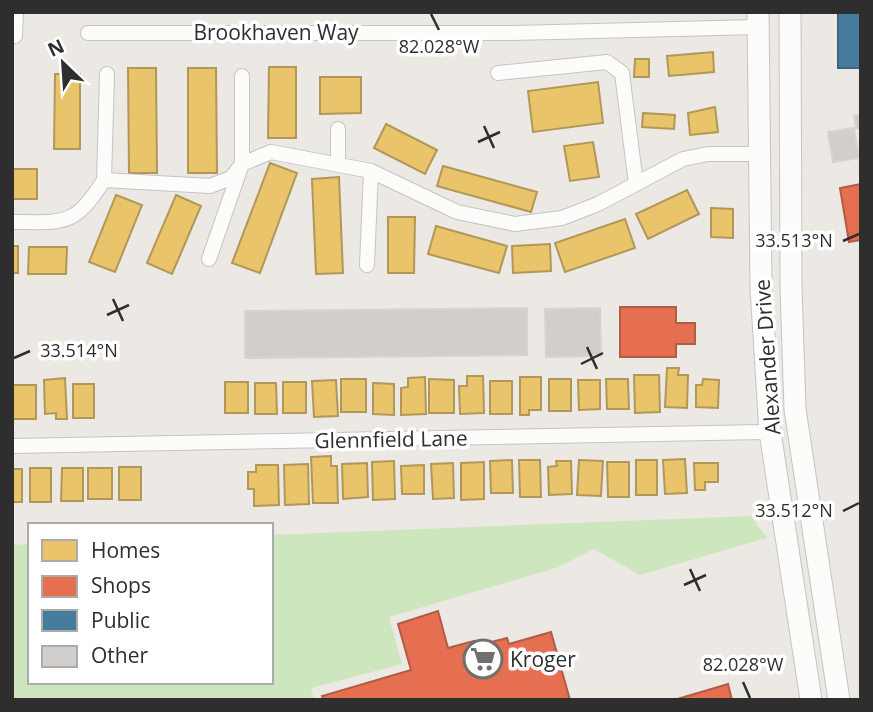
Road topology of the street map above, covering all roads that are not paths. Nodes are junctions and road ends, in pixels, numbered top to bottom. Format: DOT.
graph roads {
  1 [pos="16,12"];
  2 [pos="790,12"];
  3 [pos="758,20"];
  4 [pos="88,33"];
  5 [pos="15,36"];
  6 [pos="498,73"];
  7 [pos="107,74"];
  8 [pos="242,76"];
  9 [pos="338,129"];
  10 [pos="758,154"];
  11 [pos="338,163"];
  12 [pos="243,164"];
  13 [pos="371,170"];
  14 [pos="104,180"];
  15 [pos="636,184"];
  16 [pos="12,222"];
  17 [pos="209,260"];
  18 [pos="367,265"];
  19 [pos="770,432"];
  20 [pos="12,446"];
  21 [pos="811,700"];
  22 [pos="839,700"];
  1 -- 5 [label="street"];
  2 -- 22 [label="main road, Alexander Drive"];
  3 -- 4 [label="street, Brookhaven Way"];
  3 -- 10 [label="main road, Alexander Drive"];
  6 -- 15 [label="street"];
  7 -- 14 [label="street"];
  8 -- 12 [label="street"];
  9 -- 11 [label="street"];
  10 -- 15 [label="street"];
  10 -- 19 [label="main road, Alexander Drive"];
  11 -- 12 [label="street"];
  11 -- 13 [label="street"];
  12 -- 14 [label="street"];
  12 -- 17 [label="street"];
  13 -- 15 [label="street"];
  13 -- 18 [label="street"];
  14 -- 16 [label="street"];
  19 -- 20 [label="street, Glennfield Lane"];
  19 -- 21 [label="main road, Alexander Drive"];
}
